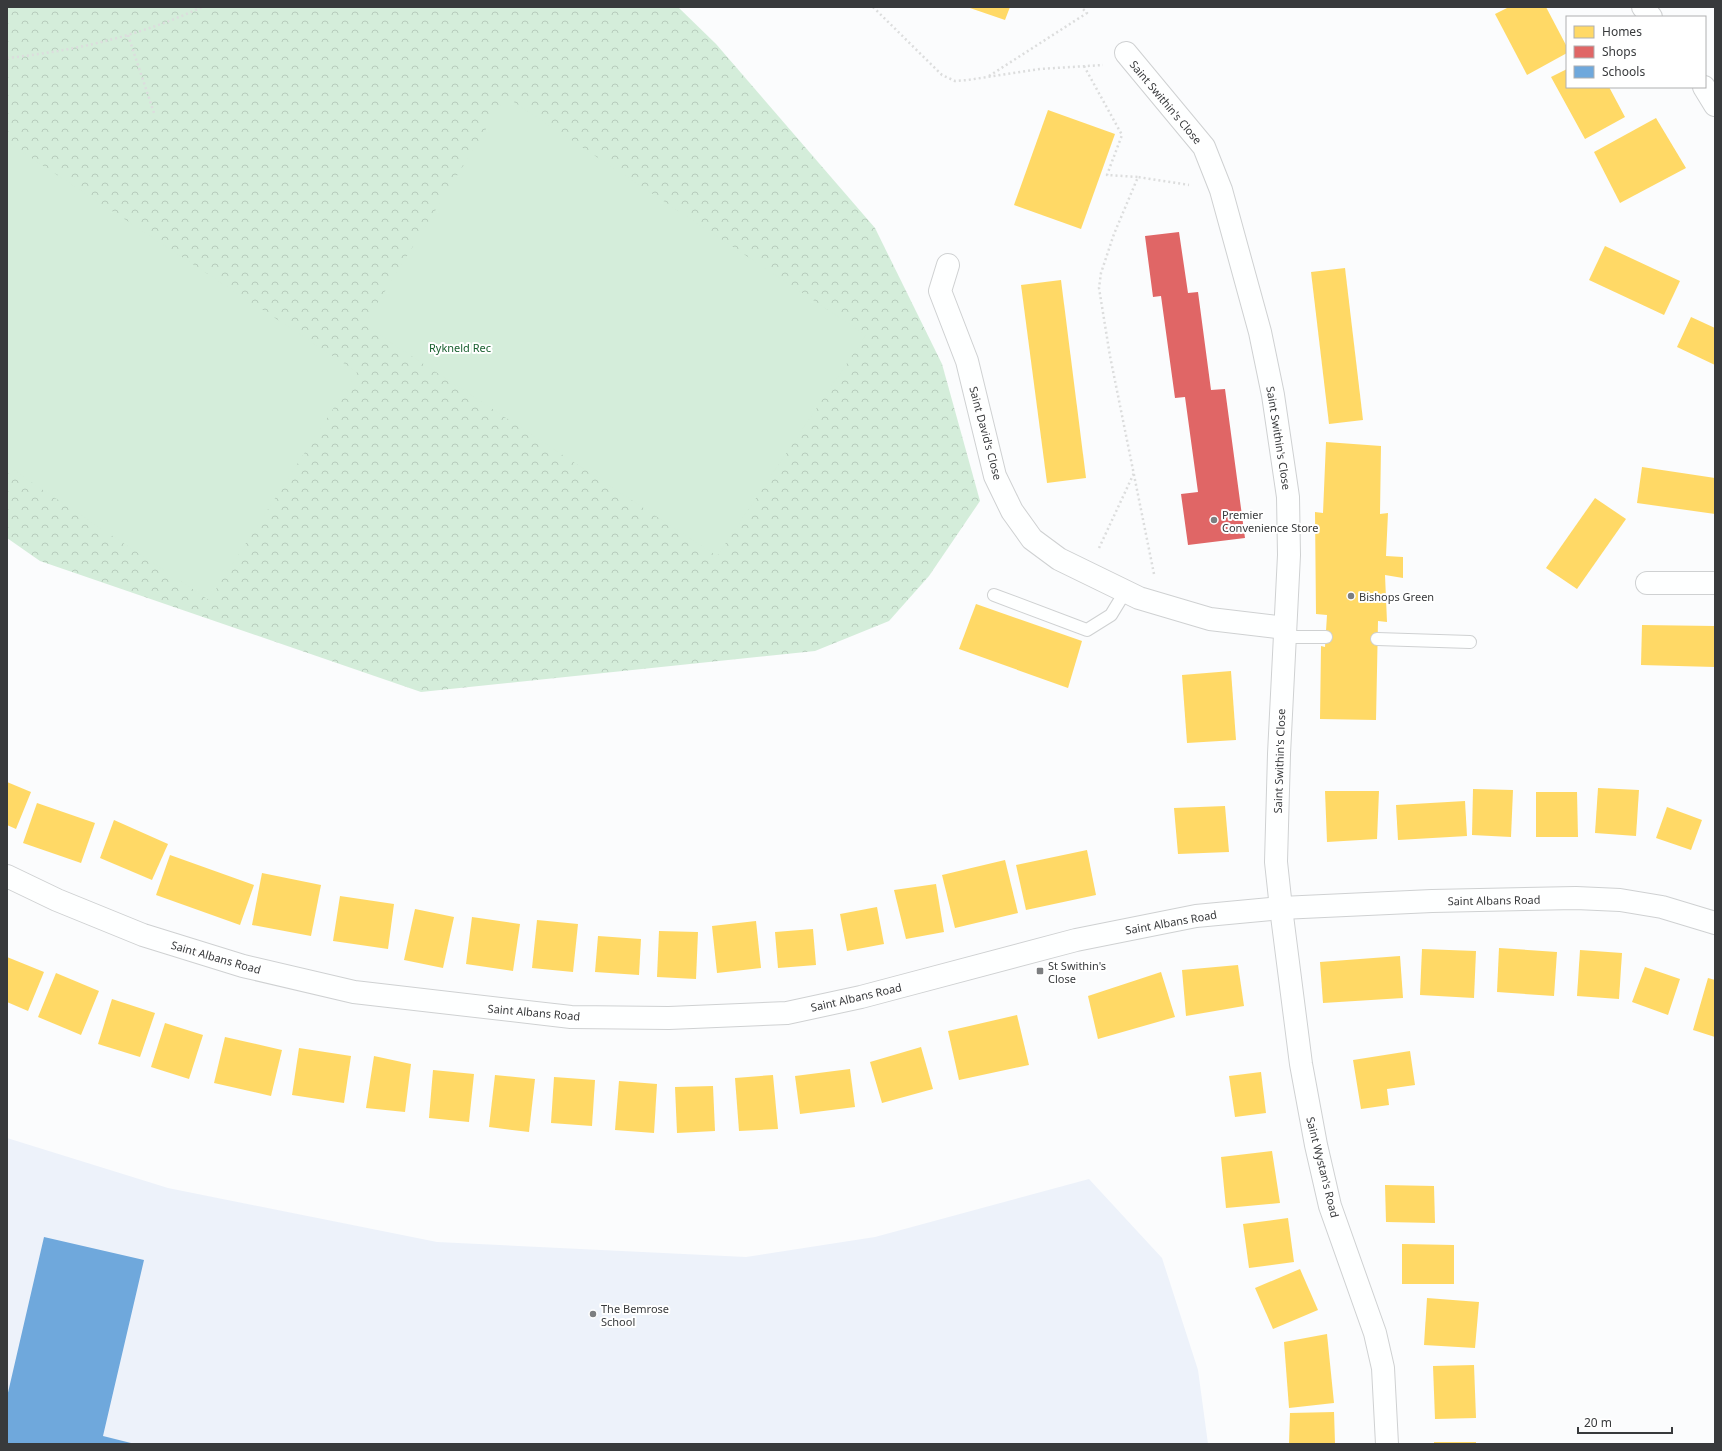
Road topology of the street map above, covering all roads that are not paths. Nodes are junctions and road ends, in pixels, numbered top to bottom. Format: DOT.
graph roads {
  1 [pos="1643,7"];
  2 [pos="1650,16"];
  3 [pos="1126,54"];
  4 [pos="1705,88"];
  5 [pos="1715,105"];
  6 [pos="948,265"];
  7 [pos="1648,583"];
  8 [pos="1715,583"];
  9 [pos="1125,592"];
  10 [pos="994,596"];
  11 [pos="1284,632"];
  12 [pos="1326,637"];
  13 [pos="1377,639"];
  14 [pos="1470,642"];
  15 [pos="7,876"];
  16 [pos="1281,908"];
  17 [pos="1715,923"];
  18 [pos="1387,1444"];
  1 -- 2 [label="street"];
  3 -- 11 [label="street, Saint Swithin's Close"];
  4 -- 5 [label="street"];
  6 -- 9 [label="street, Saint David's Close"];
  7 -- 8 [label="street"];
  9 -- 10 [label="lane"];
  9 -- 11 [label="street, Saint David's Close"];
  11 -- 12 [label="lane"];
  11 -- 16 [label="street, Saint Swithin's Close"];
  13 -- 14 [label="lane"];
  15 -- 16 [label="street, Saint Albans Road"];
  16 -- 17 [label="street, Saint Albans Road"];
  16 -- 18 [label="street, Saint Wystan's Road"];
}
